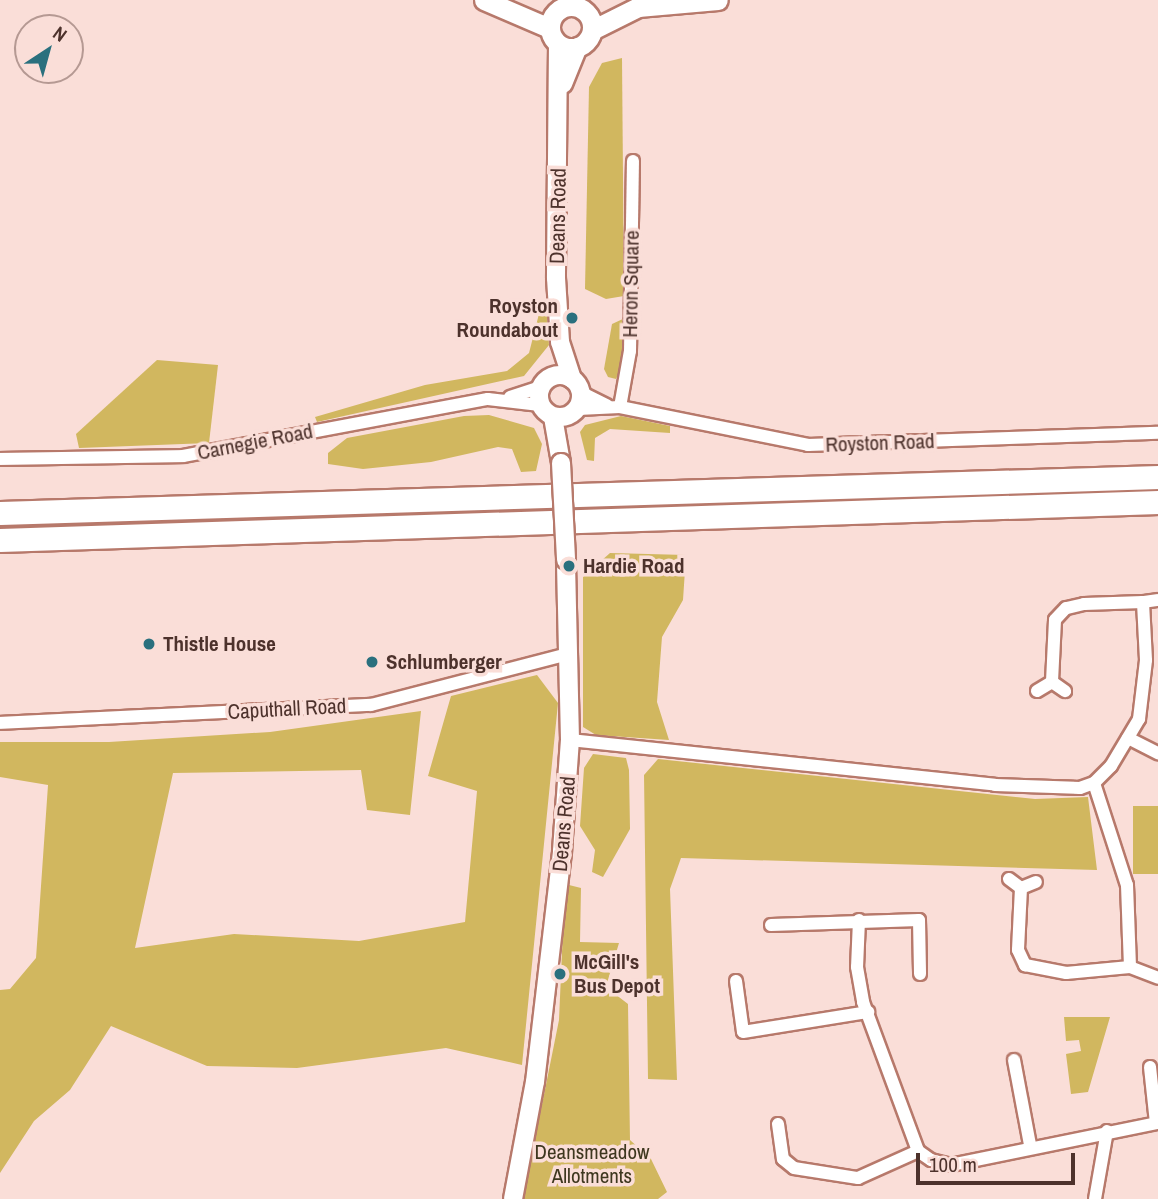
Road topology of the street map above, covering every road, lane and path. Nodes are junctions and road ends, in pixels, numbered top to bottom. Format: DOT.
graph roads {
  1 [pos="484,0"];
  2 [pos="718,0"];
  3 [pos="572,3"];
  4 [pos="592,30"];
  5 [pos="554,36"];
  6 [pos="578,47"];
  7 [pos="560,90"];
  8 [pos="633,161"];
  9 [pos="561,398"];
  10 [pos="620,407"];
  11 [pos="1158,433"];
  12 [pos="0,459"];
  13 [pos="1158,477"];
  14 [pos="1158,502"];
  15 [pos="0,513"];
  16 [pos="0,540"];
  17 [pos="1158,600"];
  18 [pos="1143,602"];
  19 [pos="568,654"];
  20 [pos="1052,682"];
  21 [pos="1037,691"];
  22 [pos="1065,691"];
  23 [pos="0,723"];
  24 [pos="1128,738"];
  25 [pos="570,740"];
  26 [pos="1158,753"];
  27 [pos="1094,783"];
  28 [pos="1009,879"];
  29 [pos="1036,882"];
  30 [pos="1021,888"];
  31 [pos="859,920"];
  32 [pos="771,925"];
  33 [pos="1129,967"];
  34 [pos="920,974"];
  35 [pos="1158,978"];
  36 [pos="736,981"];
  37 [pos="868,1012"];
  38 [pos="1014,1060"];
  39 [pos="1150,1067"];
  40 [pos="1157,1123"];
  41 [pos="778,1124"];
  42 [pos="1107,1131"];
  43 [pos="1030,1145"];
  44 [pos="918,1151"];
  45 [pos="513,1199"];
  46 [pos="1096,1199"];
  1 -- 5 [label="main road"];
  2 -- 4 [label="main road"];
  3 -- 4 [label="main road"];
  3 -- 5 [label="main road"];
  4 -- 6 [label="main road"];
  5 -- 6 [label="main road"];
  5 -- 7 [label="street, Deans Road"];
  6 -- 7 [label="street, Deans Road"];
  7 -- 9 [label="street, Deans Road"];
  8 -- 10 [label="street, Heron Square"];
  9 -- 10 [label="street, Royston Road"];
  9 -- 12 [label="street, Carnegie Road"];
  9 -- 19 [label="street, Deans Road, bridge"];
  10 -- 11 [label="street, Royston Road"];
  13 -- 15 [label="highway"];
  14 -- 16 [label="highway"];
  17 -- 18 [label="street"];
  18 -- 20 [label="street"];
  18 -- 24 [label="street"];
  19 -- 23 [label="street, Caputhall Road"];
  19 -- 25 [label="street, Deans Road"];
  20 -- 21 [label="street"];
  20 -- 22 [label="street"];
  24 -- 26 [label="street"];
  24 -- 27 [label="street"];
  25 -- 27 [label="street"];
  25 -- 45 [label="street, Deans Road"];
  27 -- 33 [label="street"];
  28 -- 30 [label="street"];
  29 -- 30 [label="street"];
  30 -- 33 [label="street"];
  31 -- 32 [label="street"];
  31 -- 34 [label="street"];
  31 -- 37 [label="street"];
  33 -- 35 [label="street"];
  36 -- 37 [label="street"];
  37 -- 44 [label="street"];
  38 -- 43 [label="street"];
  39 -- 40 [label="street"];
  40 -- 42 [label="street"];
  41 -- 44 [label="street"];
  42 -- 43 [label="street"];
  42 -- 46 [label="street"];
  43 -- 44 [label="street"];
}
